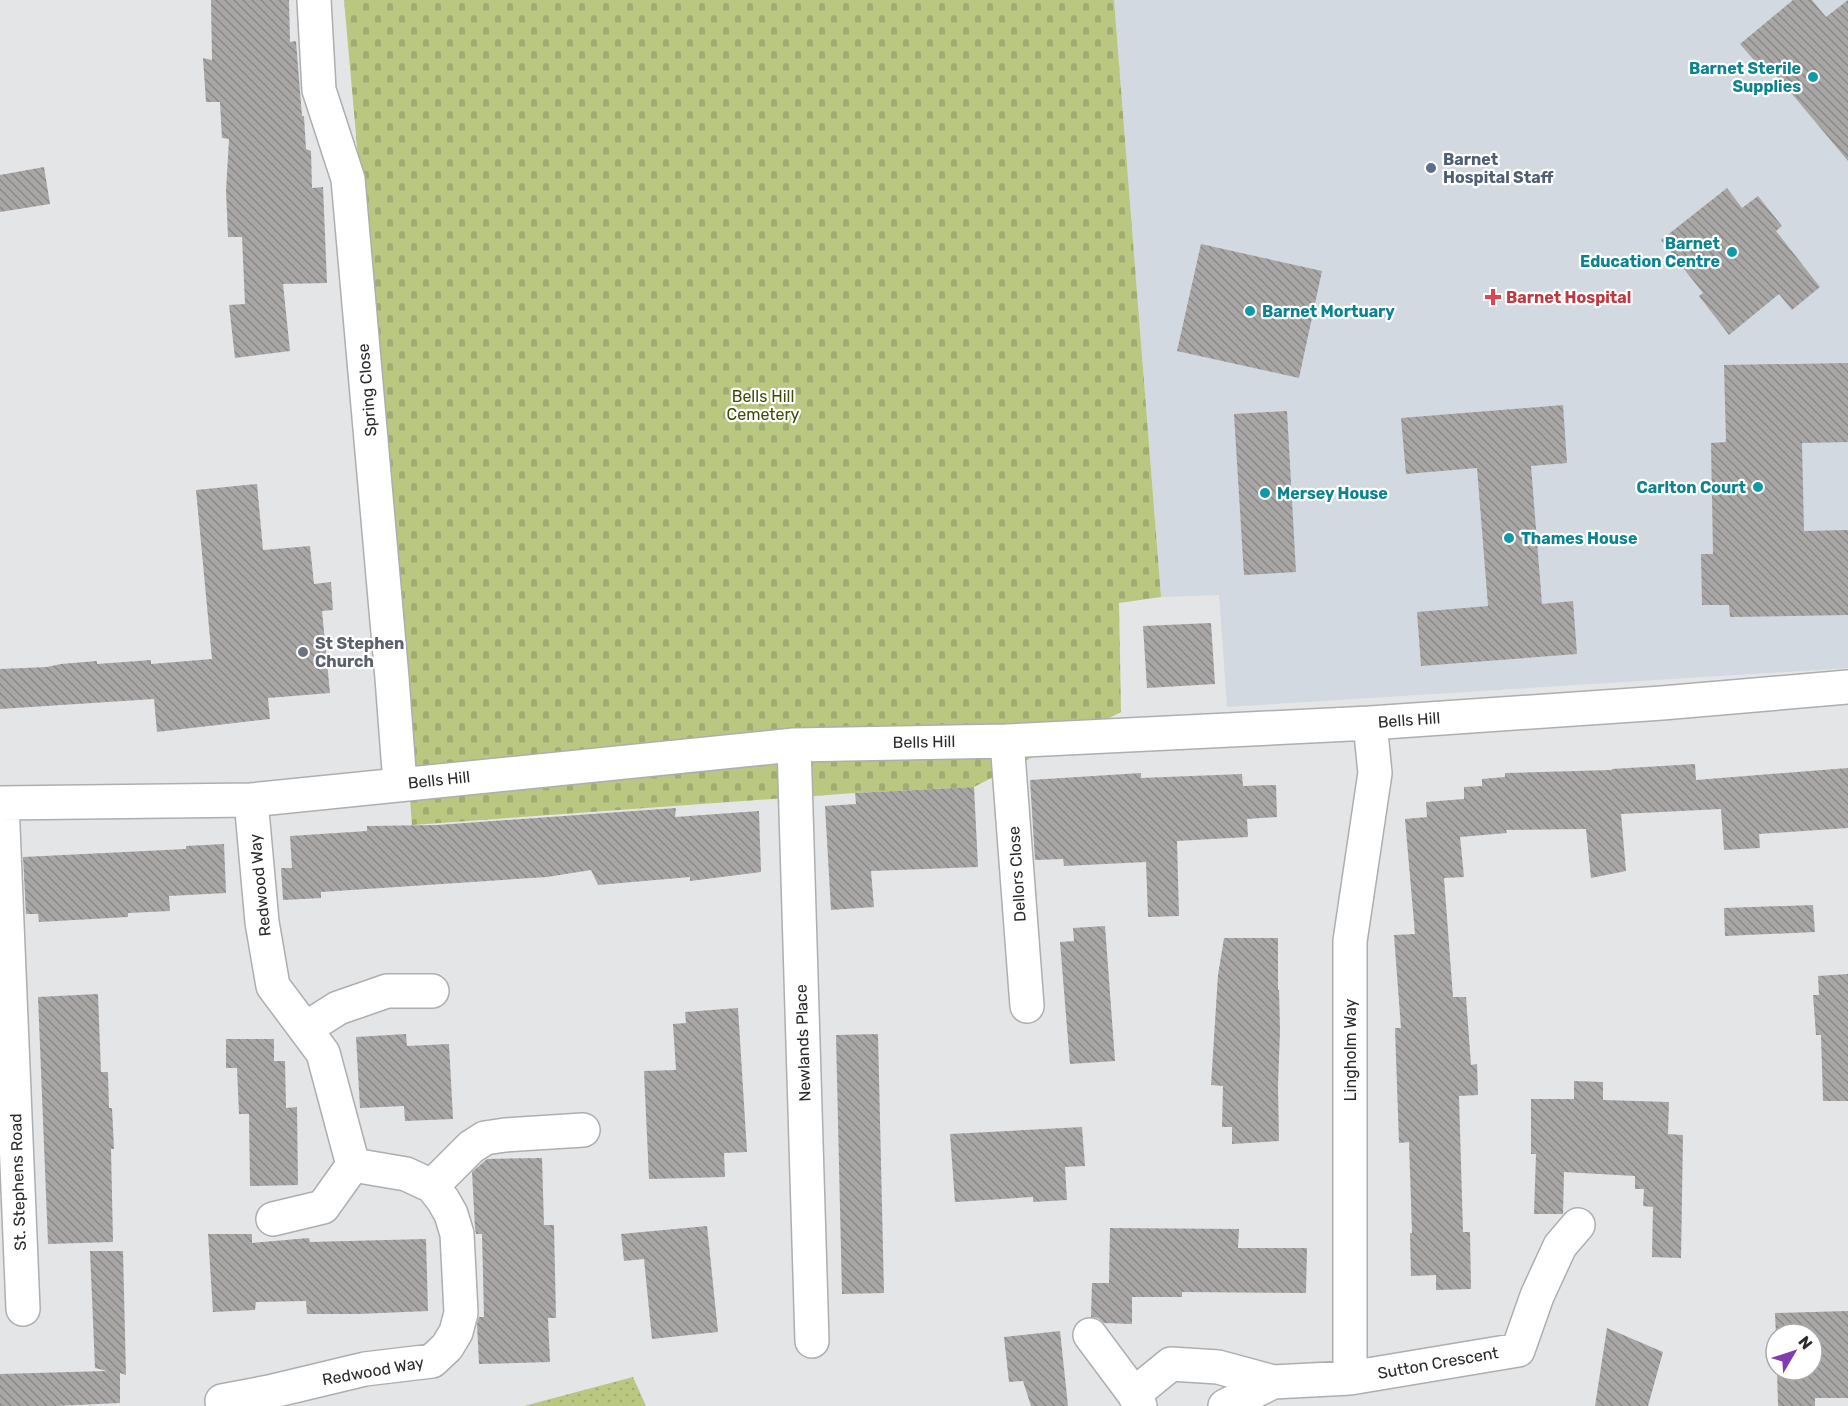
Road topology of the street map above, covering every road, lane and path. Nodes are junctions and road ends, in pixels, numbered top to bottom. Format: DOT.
graph roads {
  1 [pos="314,0"];
  2 [pos="1848,687"];
  3 [pos="1370,723"];
  4 [pos="1007,741"];
  5 [pos="794,745"];
  6 [pos="400,784"];
  7 [pos="251,800"];
  8 [pos="1,803"];
  9 [pos="432,991"];
  10 [pos="1027,1006"];
  11 [pos="305,1029"];
  12 [pos="583,1130"];
  13 [pos="353,1165"];
  14 [pos="432,1185"];
  15 [pos="273,1219"];
  16 [pos="1578,1225"];
  17 [pos="23,1309"];
  18 [pos="1090,1335"];
  19 [pos="812,1341"];
  20 [pos="1350,1378"];
  21 [pos="1273,1382"];
  22 [pos="1137,1400"];
  23 [pos="222,1401"];
  24 [pos="1225,1406"];
  1 -- 6 [label="street, Spring Close"];
  2 -- 3 [label="street, Bells Hill"];
  3 -- 4 [label="street, Bells Hill"];
  3 -- 20 [label="street, Lingholm Way"];
  4 -- 5 [label="street, Bells Hill"];
  4 -- 10 [label="street, Dellors Close"];
  5 -- 6 [label="street, Bells Hill"];
  5 -- 19 [label="street, Newlands Place"];
  6 -- 7 [label="street, Bells Hill"];
  7 -- 8 [label="street, Bells Hill"];
  7 -- 11 [label="street, Redwood Way"];
  8 -- 17 [label="street, St. Stephens Road"];
  9 -- 11 [label="street"];
  11 -- 13 [label="street, Redwood Way"];
  12 -- 14 [label="street"];
  13 -- 14 [label="street"];
  13 -- 15 [label="street"];
  14 -- 23 [label="street, Redwood Way"];
  16 -- 20 [label="street, Sutton Crescent"];
  18 -- 22 [label="street"];
  20 -- 21 [label="street, Sutton Crescent"];
  21 -- 22 [label="street"];
  21 -- 24 [label="street, Sutton Crescent"];
}
